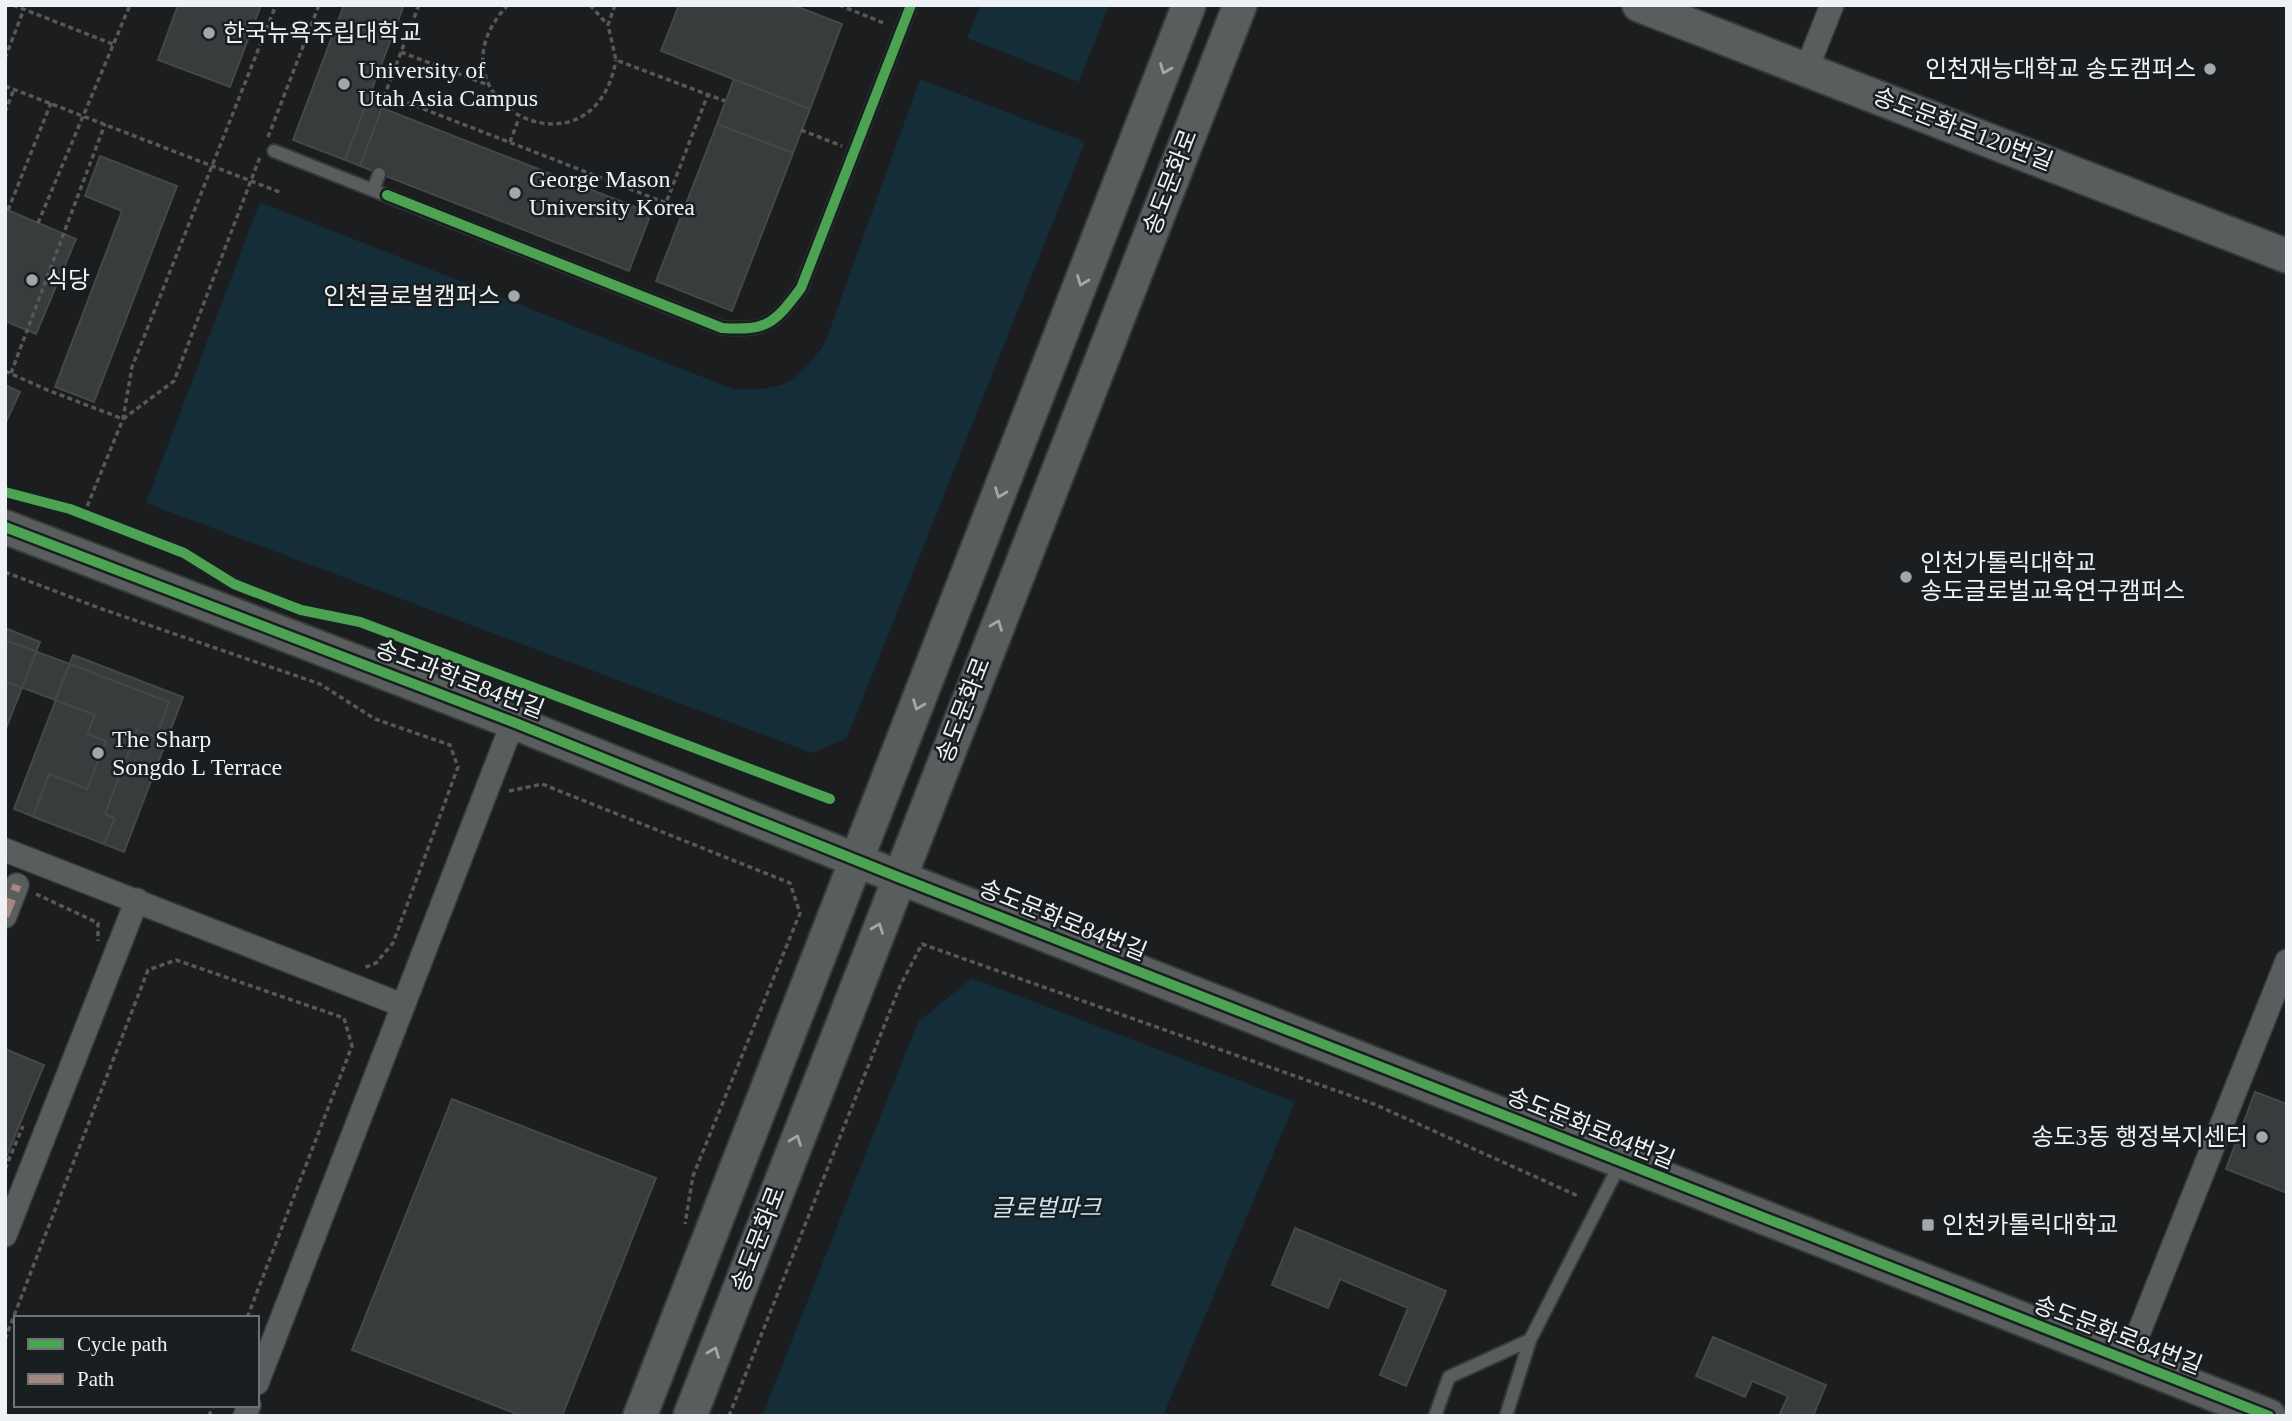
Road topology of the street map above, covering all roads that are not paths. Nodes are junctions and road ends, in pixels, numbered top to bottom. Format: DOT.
graph roads {
  1 [pos="911,5"];
  2 [pos="1189,5"];
  3 [pos="1240,5"];
  4 [pos="1639,5"];
  5 [pos="1832,5"];
  6 [pos="1807,68"];
  7 [pos="267,149"];
  8 [pos="379,174"];
  9 [pos="373,190"];
  10 [pos="2287,256"];
  11 [pos="5,527"];
  12 [pos="513,722"];
  13 [pos="5,850"];
  14 [pos="858,860"];
  15 [pos="898,877"];
  16 [pos="17,886"];
  17 [pos="137,900"];
  18 [pos="5,916"];
  19 [pos="2287,961"];
  20 [pos="402,1005"];
  21 [pos="1621,1162"];
  22 [pos="5,1235"];
  23 [pos="1530,1340"];
  24 [pos="2127,1362"];
  25 [pos="259,1378"];
  26 [pos="640,1416"];
  27 [pos="690,1416"];
  28 [pos="1435,1416"];
  29 [pos="1506,1416"];
  30 [pos="2269,1416"];
  1 -- 9 [label="lane"];
  2 -- 14 [label="street, 송도문화로, one-way"];
  15 -- 3 [label="street, 송도문화로, one-way"];
  4 -- 6 [label="street, 송도문화로120번길"];
  5 -- 6 [label="street"];
  6 -- 10 [label="street, 송도문화로120번길"];
  7 -- 9 [label="lane"];
  8 -- 9 [label="lane"];
  11 -- 12 [label="street, 송도과학로84번길"];
  12 -- 14 [label="street, 송도과학로84번길"];
  12 -- 20 [label="street"];
  13 -- 17 [label="street"];
  14 -- 15 [label="street, 송도과학로84번길"];
  14 -- 26 [label="street, 송도문화로"];
  15 -- 21 [label="street, 송도문화로84번길"];
  27 -- 15 [label="street, 송도문화로, one-way"];
  16 -- 18 [label="street"];
  17 -- 20 [label="street"];
  17 -- 22 [label="street"];
  19 -- 24 [label="street"];
  20 -- 25 [label="street"];
  21 -- 23 [label="lane"];
  21 -- 24 [label="street, 송도문화로84번길"];
  23 -- 28 [label="lane"];
  23 -- 29 [label="lane"];
  24 -- 30 [label="street, 송도문화로84번길"];
}
